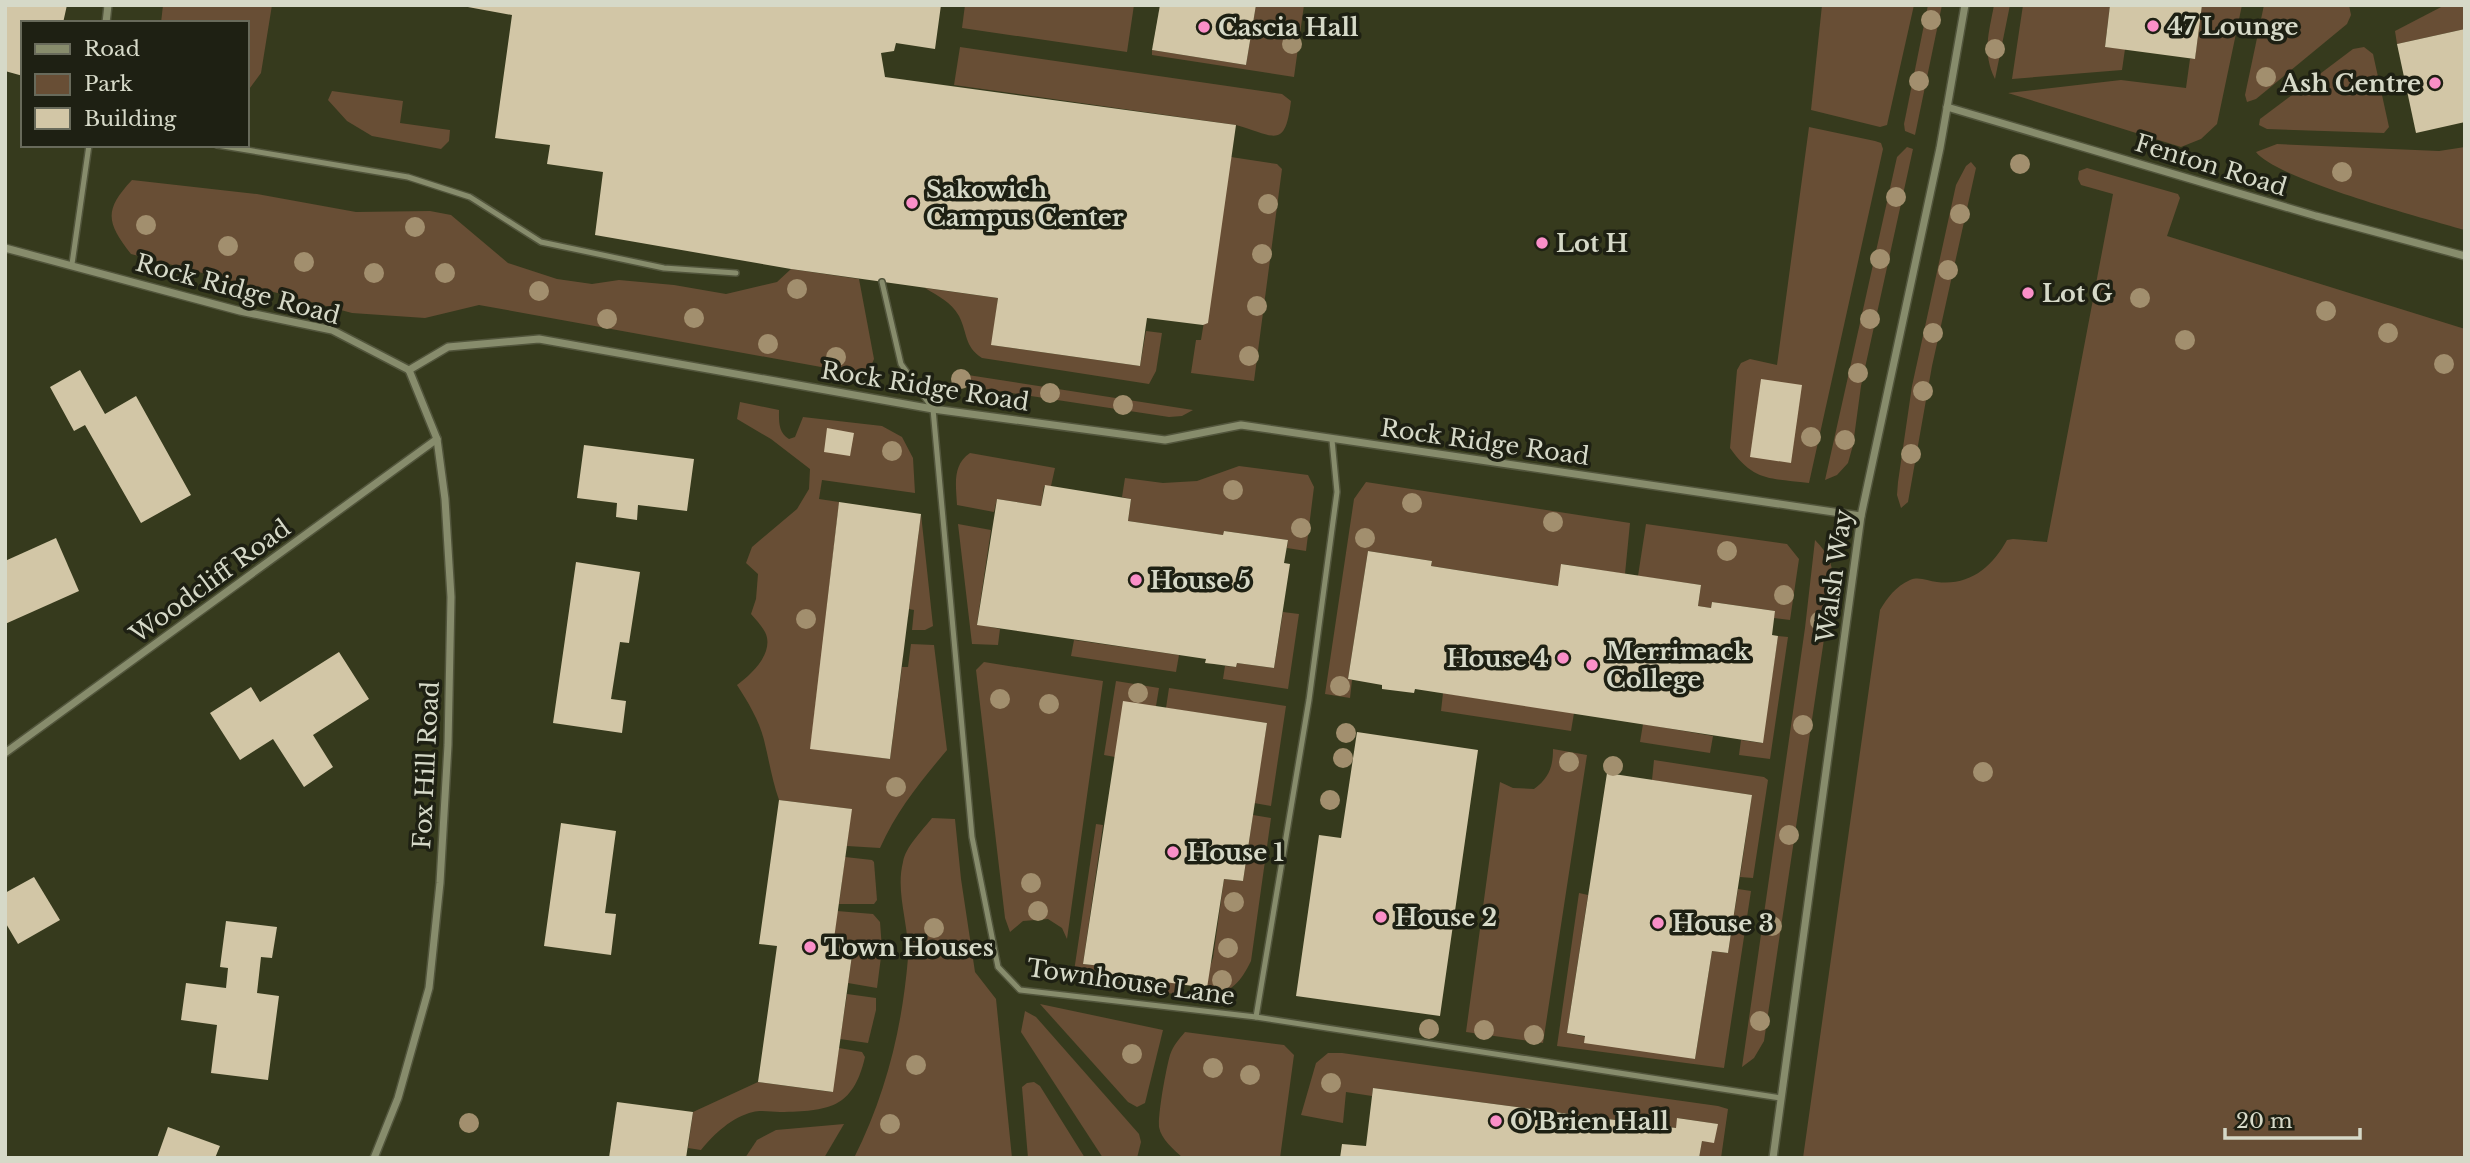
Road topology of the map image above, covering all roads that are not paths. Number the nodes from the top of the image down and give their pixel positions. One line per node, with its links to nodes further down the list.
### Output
1 (1965, 5): 2 (street, Walsh Way)
2 (1947, 107): 6 (street, Fenton Road); 14 (street, Walsh Way)
3 (89, 147): 7 (lane)
4 (229, 147): 8 (lane)
5 (5, 247): 7 (street, Rock Ridge Road)
6 (2465, 256)
7 (72, 264): 10 (street, Rock Ridge Road)
8 (736, 272)
9 (882, 282): 11 (lane)
10 (409, 370): 11 (street, Rock Ridge Road); 12 (street, Fox Hill Road)
11 (933, 409): 13 (street, Rock Ridge Road); 16 (lane, Townhouse Lane)
12 (437, 439): 15 (street, Woodcliff Road); 18 (street, Fox Hill Road)
13 (1332, 440): 14 (street, Rock Ridge Road); 16 (lane)
14 (1861, 516): 17 (street, Walsh Way)
15 (5, 753)
16 (1256, 1017): 17 (lane, Townhouse Lane)
17 (1781, 1098): 19 (street, Walsh Way)
18 (374, 1158)
19 (1773, 1158)

